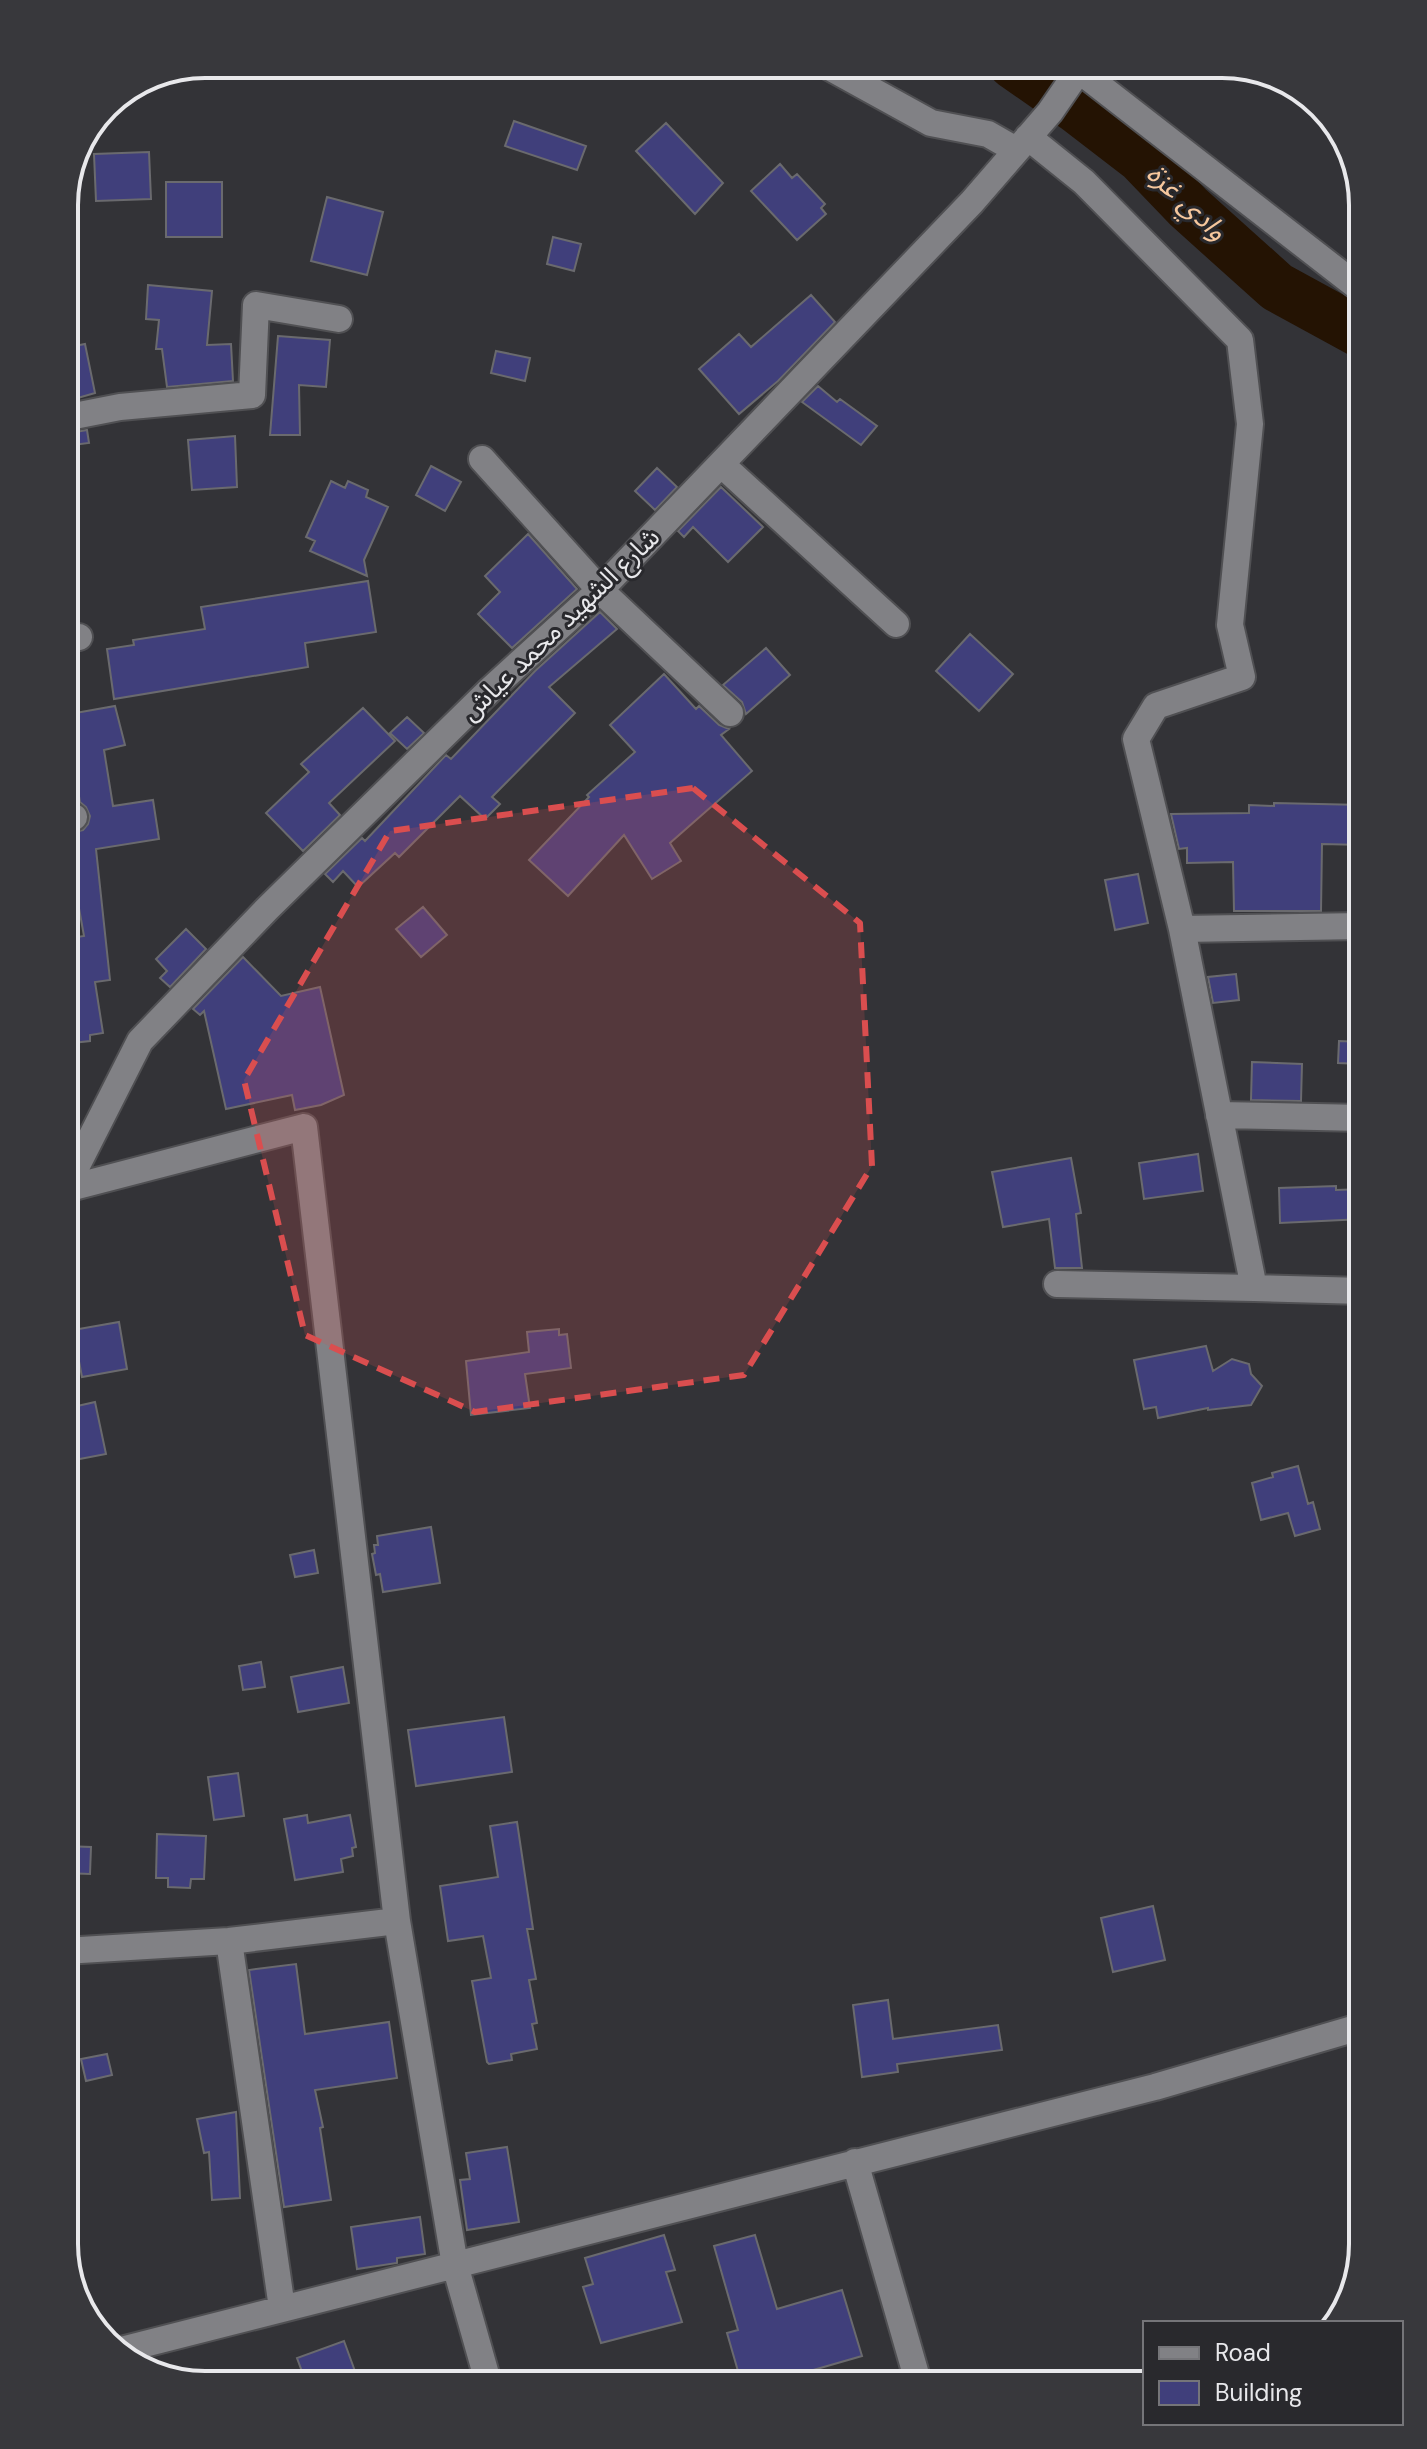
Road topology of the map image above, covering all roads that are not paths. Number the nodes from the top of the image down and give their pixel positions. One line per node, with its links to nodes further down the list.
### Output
1 (849, 78): 4 (street)
2 (1070, 78): 4 (street, شارع الشهيد محمد عياش)
3 (1080, 78): 5 (street)
4 (1022, 143): 9 (street, شارع الشهيد محمد عياش); 14 (street)
5 (1349, 280)
6 (339, 319): 7 (street)
7 (78, 415)
8 (482, 459): 10 (street)
9 (721, 464): 10 (street, شارع الشهيد محمد عياش); 11 (street)
10 (600, 590): 12 (street); 17 (street, شارع الشهيد محمد عياش)
11 (896, 624)
12 (730, 713)
13 (1349, 926): 14 (street)
14 (1182, 929): 15 (street)
15 (1219, 1115): 16 (street); 20 (street)
16 (1349, 1118)
17 (78, 1164)
18 (78, 1187): 22 (street)
19 (1057, 1284): 20 (street)
20 (1254, 1288): 21 (street)
21 (1349, 1291)
22 (397, 1921): 23 (street); 27 (street)
23 (229, 1941): 24 (street); 28 (street)
24 (78, 1950)
25 (1349, 2030): 26 (street)
26 (855, 2162): 27 (street); 31 (street)
27 (455, 2265): 28 (street); 30 (street)
28 (282, 2308): 29 (street)
29 (131, 2347)
30 (485, 2371)
31 (915, 2371)

